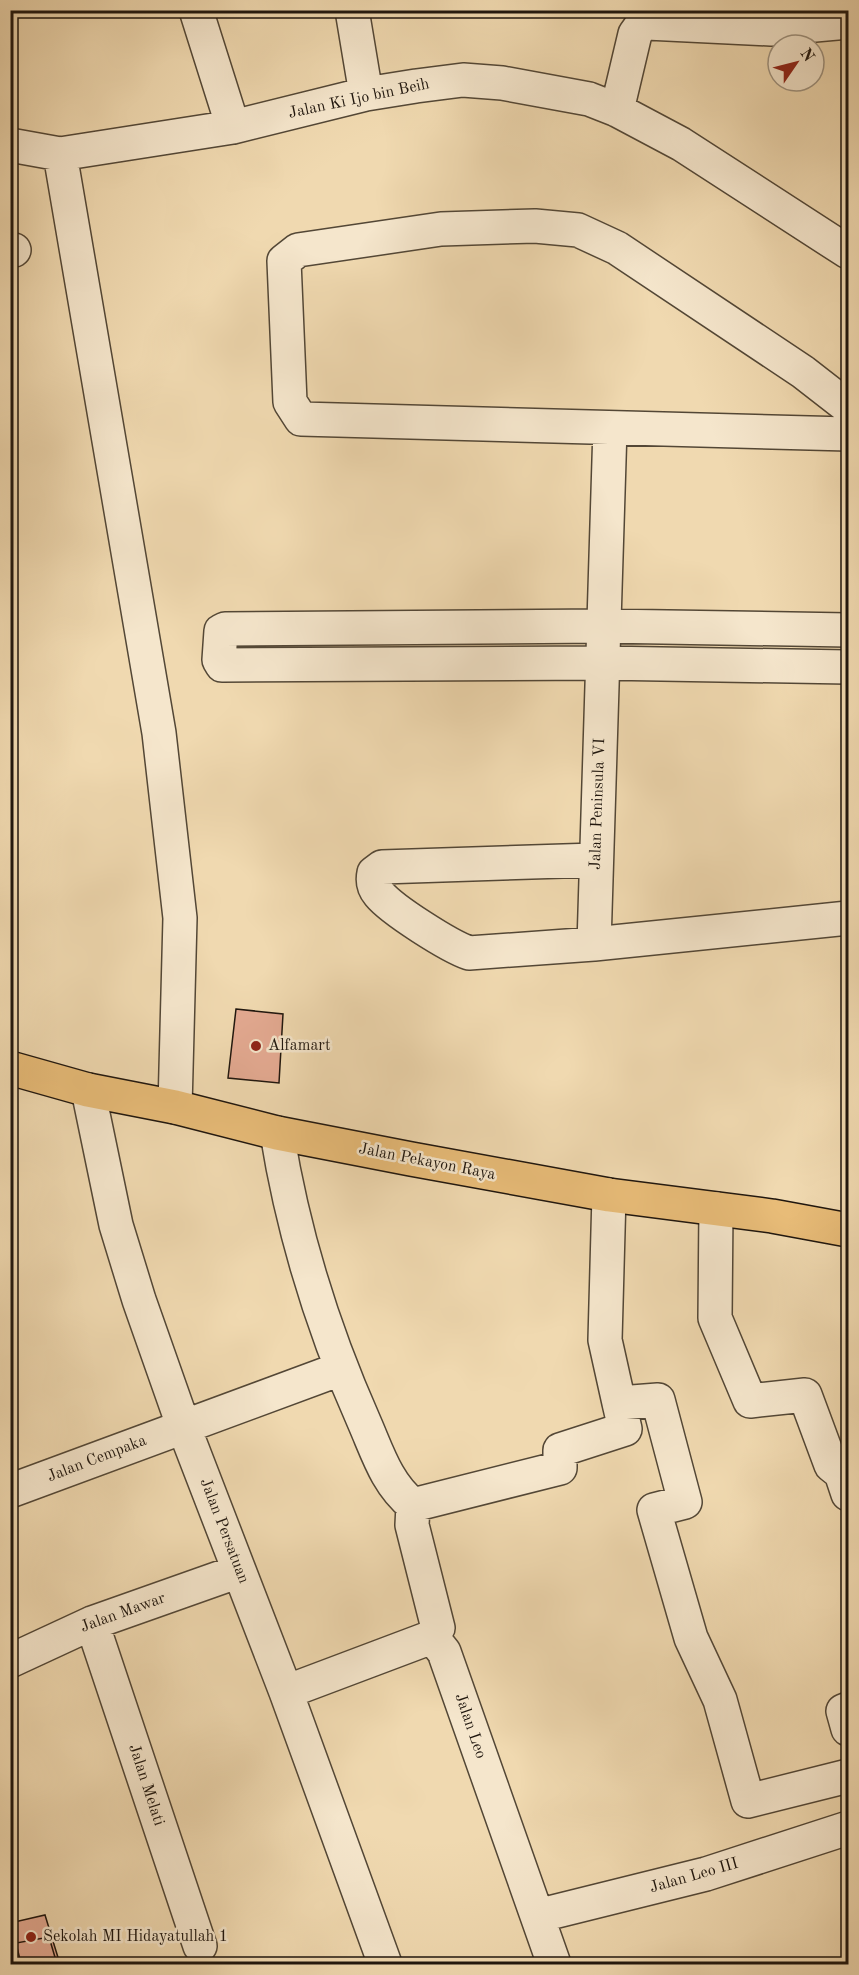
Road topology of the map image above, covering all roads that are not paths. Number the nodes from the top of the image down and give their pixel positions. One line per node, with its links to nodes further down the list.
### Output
1 (196, 10): 8 (street)
2 (352, 10): 6 (street)
3 (739, 10): 5 (street)
4 (849, 22): 5 (street)
5 (708, 27): 7 (street)
6 (366, 94): 7 (street, Jalan Ki Ijo bin Beih); 8 (street, Jalan Ki Ijo bin Beih)
7 (617, 110): 11 (street, Jalan Ki Ijo bin Beih)
8 (233, 127): 10 (street, Jalan Ki Ijo bin Beih)
9 (10, 145): 10 (street, Jalan Ki Ijo bin Beih)
10 (60, 154): 24 (street)
11 (849, 252)
12 (849, 407): 13 (street)
13 (610, 428): 14 (street); 15 (street, Jalan Peninsula VI)
14 (849, 434)
15 (604, 626): 16 (street); 17 (street, Jalan Peninsula VI); 17 (street)
16 (849, 630)
17 (602, 663): 18 (street); 19 (street, Jalan Peninsula VI)
18 (849, 667)
19 (596, 860): 21 (street, Jalan Peninsula VI); 21 (street)
20 (849, 918): 21 (street)
21 (594, 944)
22 (10, 1068): 23 (main road, Jalan Pekayon Raya)
23 (88, 1090): 24 (main road, Jalan Pekayon Raya); 31 (street, Jalan Persatuan)
24 (175, 1107): 25 (main road, Jalan Pekayon Raya)
25 (277, 1133): 26 (main road, Jalan Pekayon Raya); 29 (street)
26 (609, 1195): 27 (main road, Jalan Pekayon Raya); 30 (street)
27 (716, 1209): 28 (main road, Jalan Pekayon Raya); 33 (street)
28 (849, 1230)
29 (340, 1369): 31 (street, Jalan Cempaka); 34 (street)
30 (619, 1403): 34 (street); 42 (street)
31 (183, 1425): 32 (street, Jalan Cempaka); 35 (street, Jalan Persatuan)
32 (10, 1491)
33 (849, 1494)
34 (413, 1505): 37 (street)
35 (239, 1571): 36 (street, Jalan Mawar); 39 (street, Jalan Persatuan)
36 (92, 1623): 38 (street, Jalan Mawar); 45 (street, Jalan Melati)
37 (432, 1637): 39 (street); 44 (street, Jalan Leo)
38 (10, 1661)
39 (286, 1692): 46 (street, Jalan Persatuan)
40 (849, 1709): 41 (street)
41 (849, 1729)
42 (849, 1776)
43 (849, 1828): 44 (street, Jalan Leo III)
44 (537, 1916): 47 (street, Jalan Leo)
45 (200, 1946)
46 (386, 1965)
47 (554, 1965)

